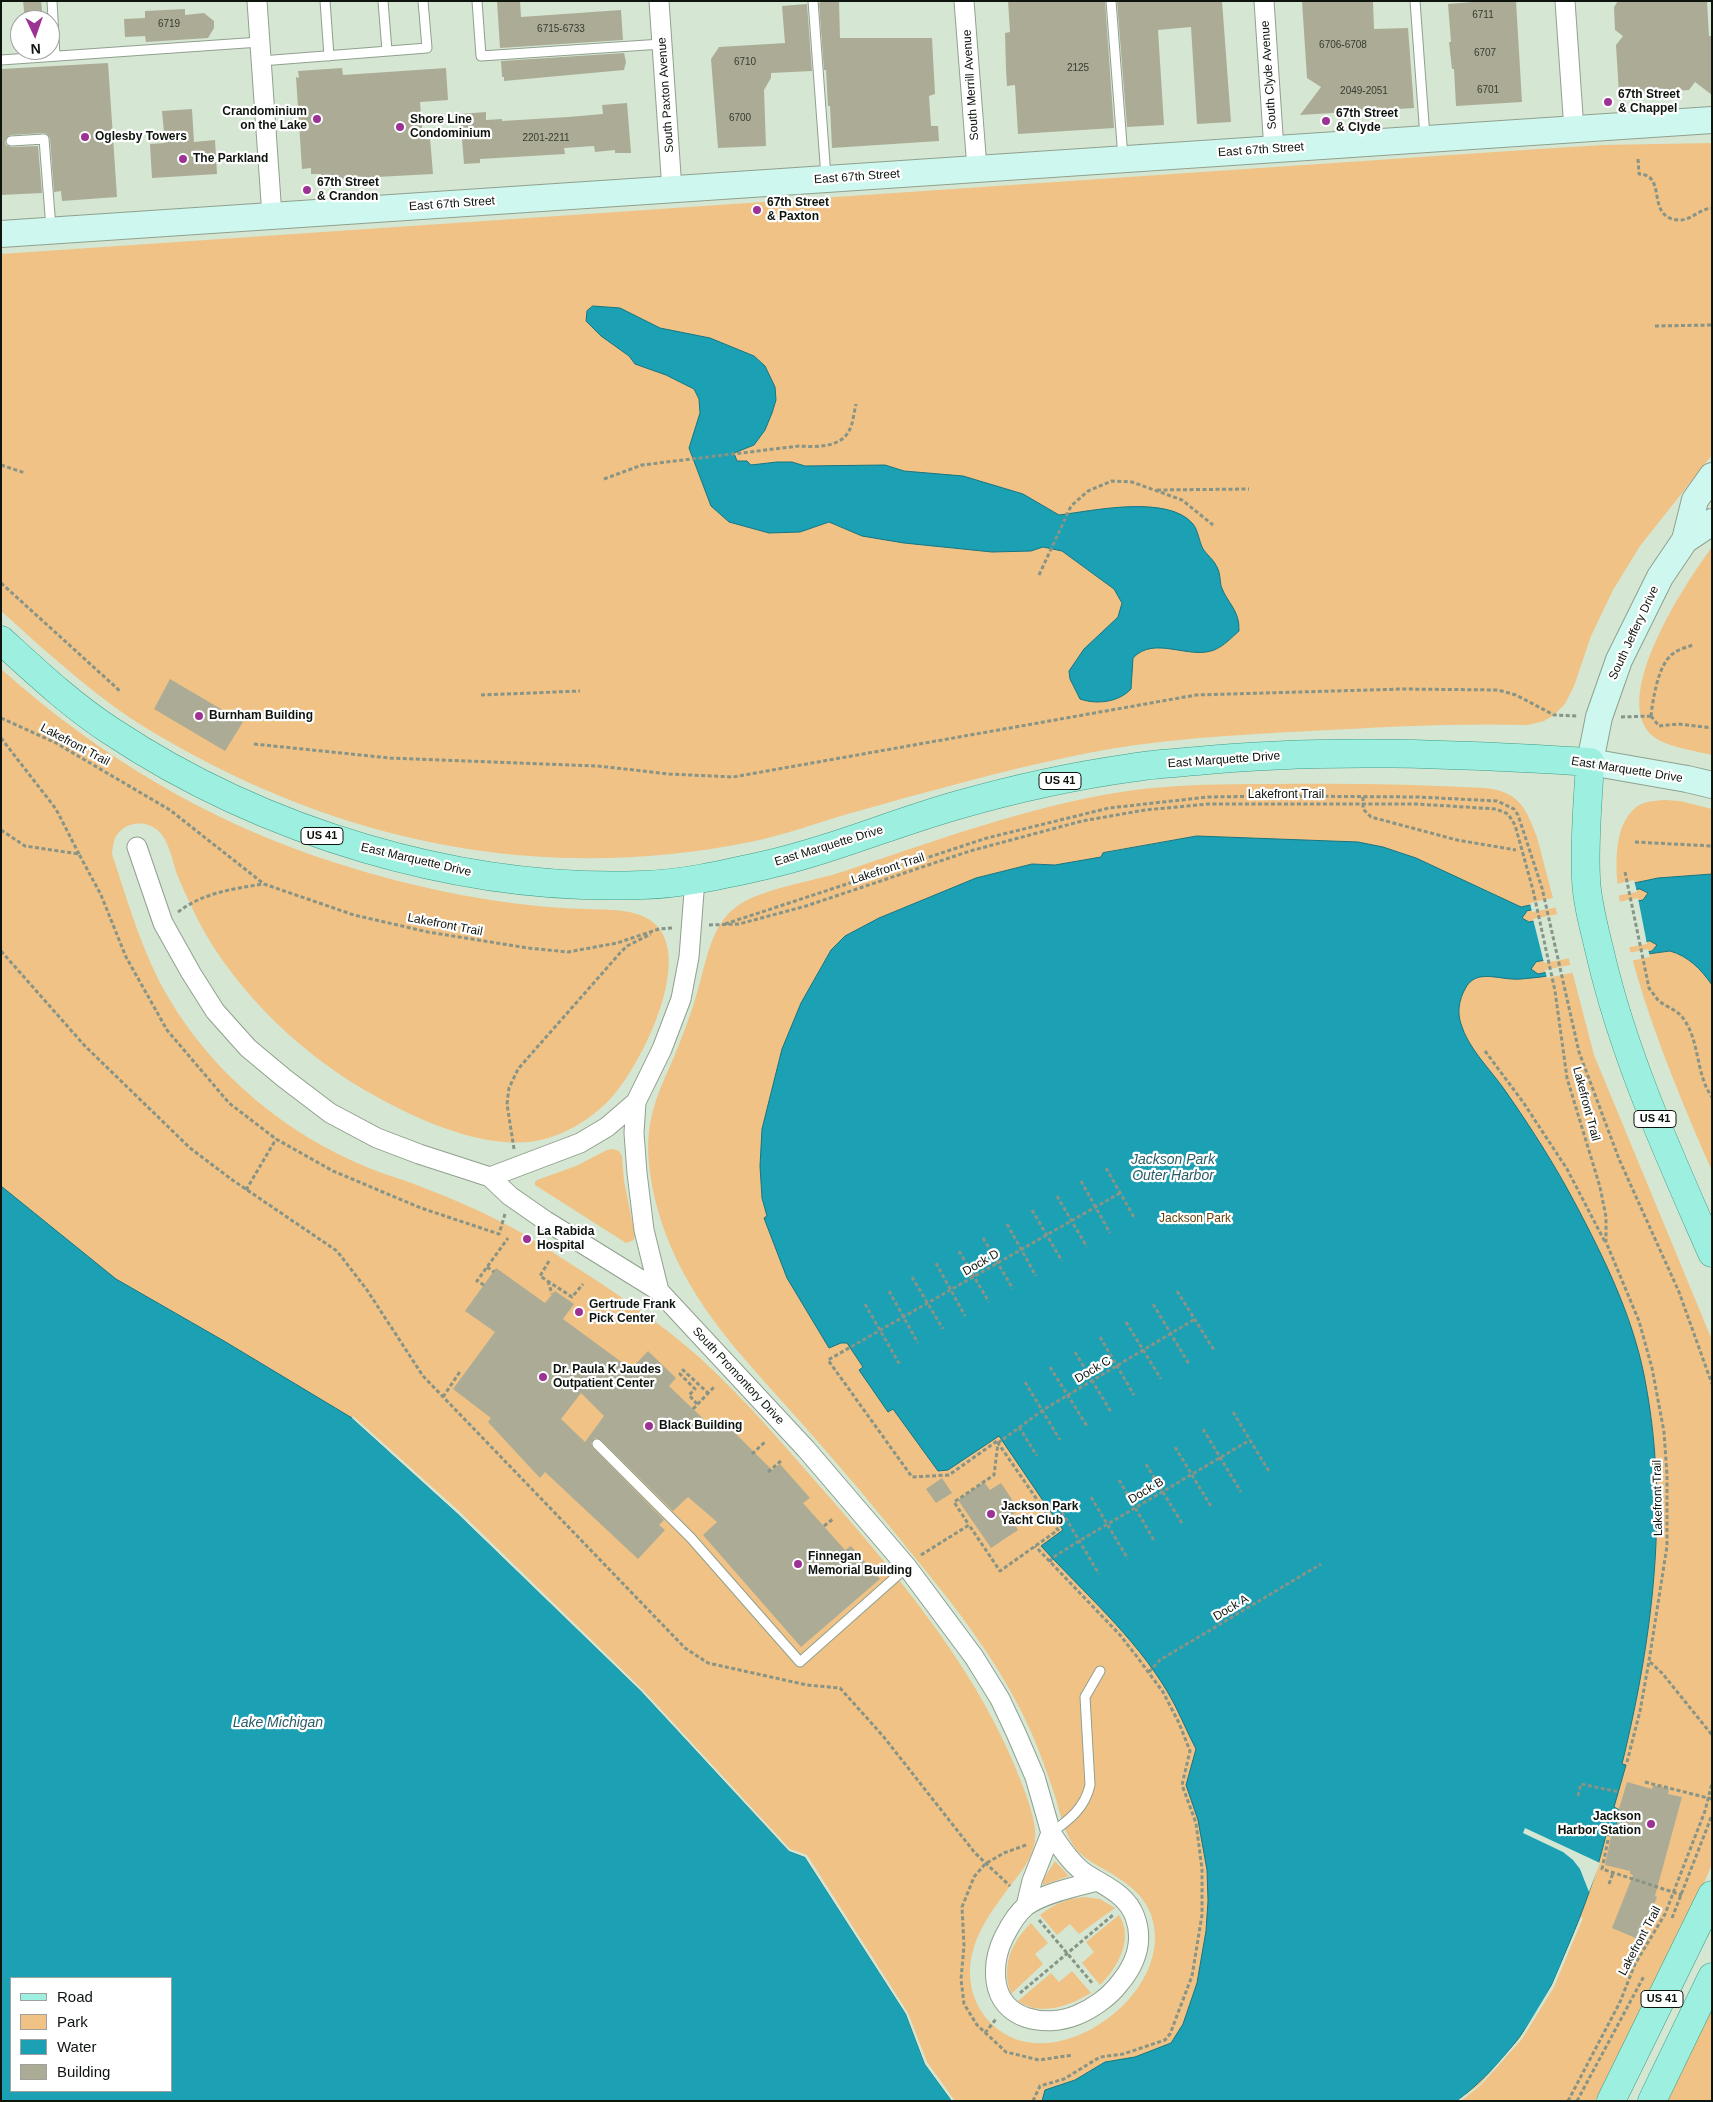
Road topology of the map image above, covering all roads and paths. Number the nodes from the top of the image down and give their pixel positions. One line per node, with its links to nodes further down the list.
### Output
1 (257, 1): 13 (street)
2 (325, 1): 17 (lane)
3 (383, 1): 15 (lane)
4 (423, 1): 15 (lane)
5 (477, 1): 14 (lane)
6 (659, 1): 14 (street, South Paxton Avenue)
7 (813, 1): 27 (lane)
8 (964, 1): 26 (street, South Merrill Avenue)
9 (1111, 1): 25 (lane)
10 (1264, 1): 23 (street, South Clyde Avenue)
11 (1415, 1): 21 (lane)
12 (1565, 1): 20 (street)
13 (260, 42): 16 (lane); 18 (street)
14 (662, 44): 28 (street, South Paxton Avenue)
15 (387, 51): 17 (lane)
16 (60, 56)
17 (329, 56): 18 (lane)
18 (261, 61): 30 (street)
19 (1712, 120): 20 (street, East 67th Street)
20 (1574, 130): 21 (street, East 67th Street)
21 (1426, 139): 23 (street, East 67th Street)
22 (11, 141): 31 (lane)
23 (1274, 150): 25 (street, East 67th Street)
24 (1638, 159): 29 (path)
25 (1123, 160): 26 (street, East 67th Street)
26 (977, 168): 27 (street, East 67th Street)
27 (826, 179): 28 (street, East 67th Street)
28 (672, 190): 30 (street, East 67th Street)
29 (1712, 208)
30 (272, 216): 31 (street, East 67th Street)
31 (52, 231): 32 (street, East 67th Street)
32 (1, 234)
33 (1712, 325): 34 (path)
34 (1655, 326)
35 (856, 404): 39 (path)
36 (1, 465): 37 (path)
37 (25, 473)
38 (1712, 476): 44 (street, South Jeffery Drive)
39 (604, 478)
40 (1248, 489): 41 (path)
41 (1155, 490): 43 (path); 45 (path)
42 (1712, 522): 44 (street, South Jeffery Drive)
43 (1213, 524)
44 (1685, 540): 59 (street, South Jeffery Drive)
45 (1040, 575)
46 (1, 583): 49 (path)
47 (1, 640): 69 (main road, East Marquette Drive / US 41)
48 (1693, 645): 53 (path)
49 (120, 691)
50 (580, 691): 51 (path)
51 (481, 695)
52 (1554, 715): 58 (path)
53 (1651, 716): 55 (path); 56 (path)
54 (1, 718): 70 (path, Lakefront Trail)
55 (1640, 718)
56 (1712, 728)
57 (1, 738): 67 (path)
58 (254, 744)
59 (1590, 762): 60 (street, East Marquette Drive); 69 (main road, East Marquette Drive / US 41); 99 (main road, US 41)
60 (1712, 785)
61 (1362, 797): 62 (path); 62 (path, Lakefront Trail); 142 (path, Lakefront Trail)
62 (1363, 804): 66 (path); 95 (path, Lakefront Trail)
63 (1635, 842): 64 (path)
64 (1712, 846)
65 (138, 847): 71 (street, South Promontory Drive)
66 (1516, 850)
67 (80, 854)
68 (1625, 872): 74 (path)
69 (695, 879): 75 (street)
70 (264, 884): 71 (path); 77 (path, Lakefront Trail)
71 (163, 922): 79 (street, South Promontory Drive)
72 (1, 951): 81 (path)
73 (1485, 1051): 95 (path)
74 (1712, 1097)
75 (636, 1102): 79 (street); 114 (street)
76 (276, 1139): 81 (path)
77 (514, 1143)
78 (1106, 1168): 82 (path)
79 (490, 1178): 114 (street, South Promontory Drive)
80 (1081, 1181): 84 (path)
81 (246, 1190): 147 (path)
82 (1120, 1193): 84 (path, Dock D); 86 (path)
83 (1058, 1196): 87 (path)
84 (1096, 1207): 87 (path, Dock D); 91 (path)
85 (1032, 1210): 92 (path)
86 (1135, 1219)
87 (1072, 1221): 92 (path, Dock D); 96 (path)
88 (503, 1223): 90 (path)
89 (1007, 1224): 97 (path)
90 (488, 1230)
91 (1110, 1233)
92 (1047, 1235): 97 (path, Dock D); 101 (path)
93 (508, 1238): 104 (path)
94 (983, 1238): 103 (path)
95 (1606, 1242): 190 (path, Lakefront Trail)
96 (1087, 1247)
97 (1021, 1250): 103 (path, Dock D); 107 (path)
98 (959, 1251): 106 (path)
99 (1712, 1253)
100 (549, 1261): 109 (path)
101 (1062, 1261)
102 (936, 1263): 113 (path)
103 (998, 1263): 106 (path, Dock D); 112 (path)
104 (487, 1267): 105 (path); 111 (path)
105 (494, 1272)
106 (974, 1276): 113 (path, Dock D); 118 (path)
107 (1036, 1276)
108 (912, 1278): 119 (path)
109 (548, 1281): 110 (path); 117 (path)
110 (583, 1284)
111 (484, 1285)
112 (1013, 1289)
113 (951, 1290): 119 (path, Dock D); 122 (path)
114 (659, 1291): 188 (street, South Promontory Drive)
115 (889, 1291): 123 (path)
116 (1177, 1291): 124 (path)
117 (552, 1294)
118 (989, 1302)
119 (927, 1303): 123 (path, Dock D); 126 (path)
120 (865, 1304): 127 (path)
121 (1153, 1304): 128 (path)
122 (965, 1316)
123 (903, 1317): 127 (path, Dock D); 130 (path)
124 (1195, 1319): 128 (path, Dock C); 132 (path)
125 (1126, 1322): 131 (path)
126 (943, 1329)
127 (880, 1330): 135 (path); 159 (path, Dock D)
128 (1170, 1334): 131 (path, Dock C); 134 (path)
129 (1100, 1337): 136 (path)
130 (918, 1343)
131 (1143, 1350): 136 (path, Dock C); 139 (path)
132 (1214, 1350)
133 (1074, 1352): 140 (path)
134 (1189, 1364)
135 (900, 1365)
136 (1116, 1366): 140 (path, Dock C); 146 (path)
137 (1050, 1367): 145 (path)
138 (461, 1370): 147 (path)
139 (1161, 1379)
140 (1092, 1381): 145 (path, Dock C); 151 (path)
141 (1025, 1382): 150 (path)
142 (1712, 1384)
143 (714, 1387): 144 (path)
144 (708, 1393): 148 (path); 148 (path)
145 (1068, 1395): 150 (path, Dock C); 153 (path)
146 (1134, 1395)
147 (443, 1398): 206 (path)
148 (697, 1404): 149 (path)
149 (693, 1409)
150 (1042, 1410): 154 (path, Dock C); 156 (path)
151 (1111, 1412)
152 (1233, 1412): 157 (path)
153 (1087, 1426)
154 (1019, 1427): 159 (path, Dock C); 163 (path)
155 (1203, 1429): 164 (path)
156 (1060, 1440)
157 (1250, 1440): 164 (path, Dock B); 168 (path)
158 (766, 1441): 162 (path)
159 (1000, 1441): 179 (path); 184 (path)
160 (596, 1444): 188 (lane)
161 (1175, 1447): 169 (path)
162 (752, 1454)
163 (1037, 1456)
164 (1220, 1457): 169 (path, Dock B); 172 (path)
165 (782, 1460): 167 (path)
166 (1146, 1464): 171 (path)
167 (768, 1472)
168 (1270, 1473)
169 (1191, 1474): 171 (path, Dock B); 175 (path)
170 (1119, 1480): 174 (path)
171 (1163, 1491): 174 (path, Dock B); 180 (path)
172 (1241, 1492)
173 (1091, 1497): 178 (path)
174 (1135, 1508): 178 (path, Dock B); 183 (path)
175 (1212, 1508)
176 (1062, 1512): 182 (path)
177 (834, 1519): 181 (path)
178 (1108, 1524): 182 (path, Dock B); 185 (path)
179 (969, 1525): 184 (path); 188 (path)
180 (1184, 1525)
181 (824, 1526)
182 (1079, 1541): 186 (path, Dock B); 189 (path)
183 (1155, 1542)
184 (1035, 1546): 186 (path)
185 (1128, 1559)
186 (1051, 1560): 192 (path)
187 (1321, 1564): 192 (path, Dock A)
188 (907, 1567): 201 (street, South Promontory Drive)
189 (1099, 1574)
190 (1649, 1661): 193 (path); 194 (path, Lakefront Trail)
191 (1100, 1671): 201 (lane)
192 (1150, 1671): 218 (path)
193 (1712, 1735)
194 (1627, 1762)
195 (1645, 1782): 199 (path)
196 (1712, 1783): 199 (path, Lakefront Trail)
197 (1619, 1792): 198 (path)
198 (1578, 1796)
199 (1710, 1798): 207 (path, Lakefront Trail)
200 (1712, 1815): 208 (path, Lakefront Trail)
201 (1051, 1833): 204 (street, South Promontory Drive); 210 (street, South Promontory Drive)
202 (1608, 1840): 203 (path)
203 (1613, 1873): 205 (path); 207 (path)
204 (1097, 1880): 210 (street, South Promontory Drive); 210 (street, South Promontory Drive)
205 (1609, 1884)
206 (1010, 1886)
207 (1674, 1892): 208 (path); 219 (path, Lakefront Trail)
208 (1682, 1895): 212 (path, Lakefront Trail)
209 (1712, 1895): 221 (main road, US 41)
210 (1031, 1912): 213 (path)
211 (1117, 1912): 213 (path)
212 (1668, 1927)
213 (1067, 1954): 216 (path); 217 (path)
214 (1647, 1970): 220 (path, Lakefront Trail)
215 (1712, 1977): 222 (main road, US 41)
216 (1096, 1988)
217 (1015, 1997)
218 (1033, 2101)
219 (1568, 2101)
220 (1577, 2101)
221 (1611, 2101)
222 (1652, 2101)

